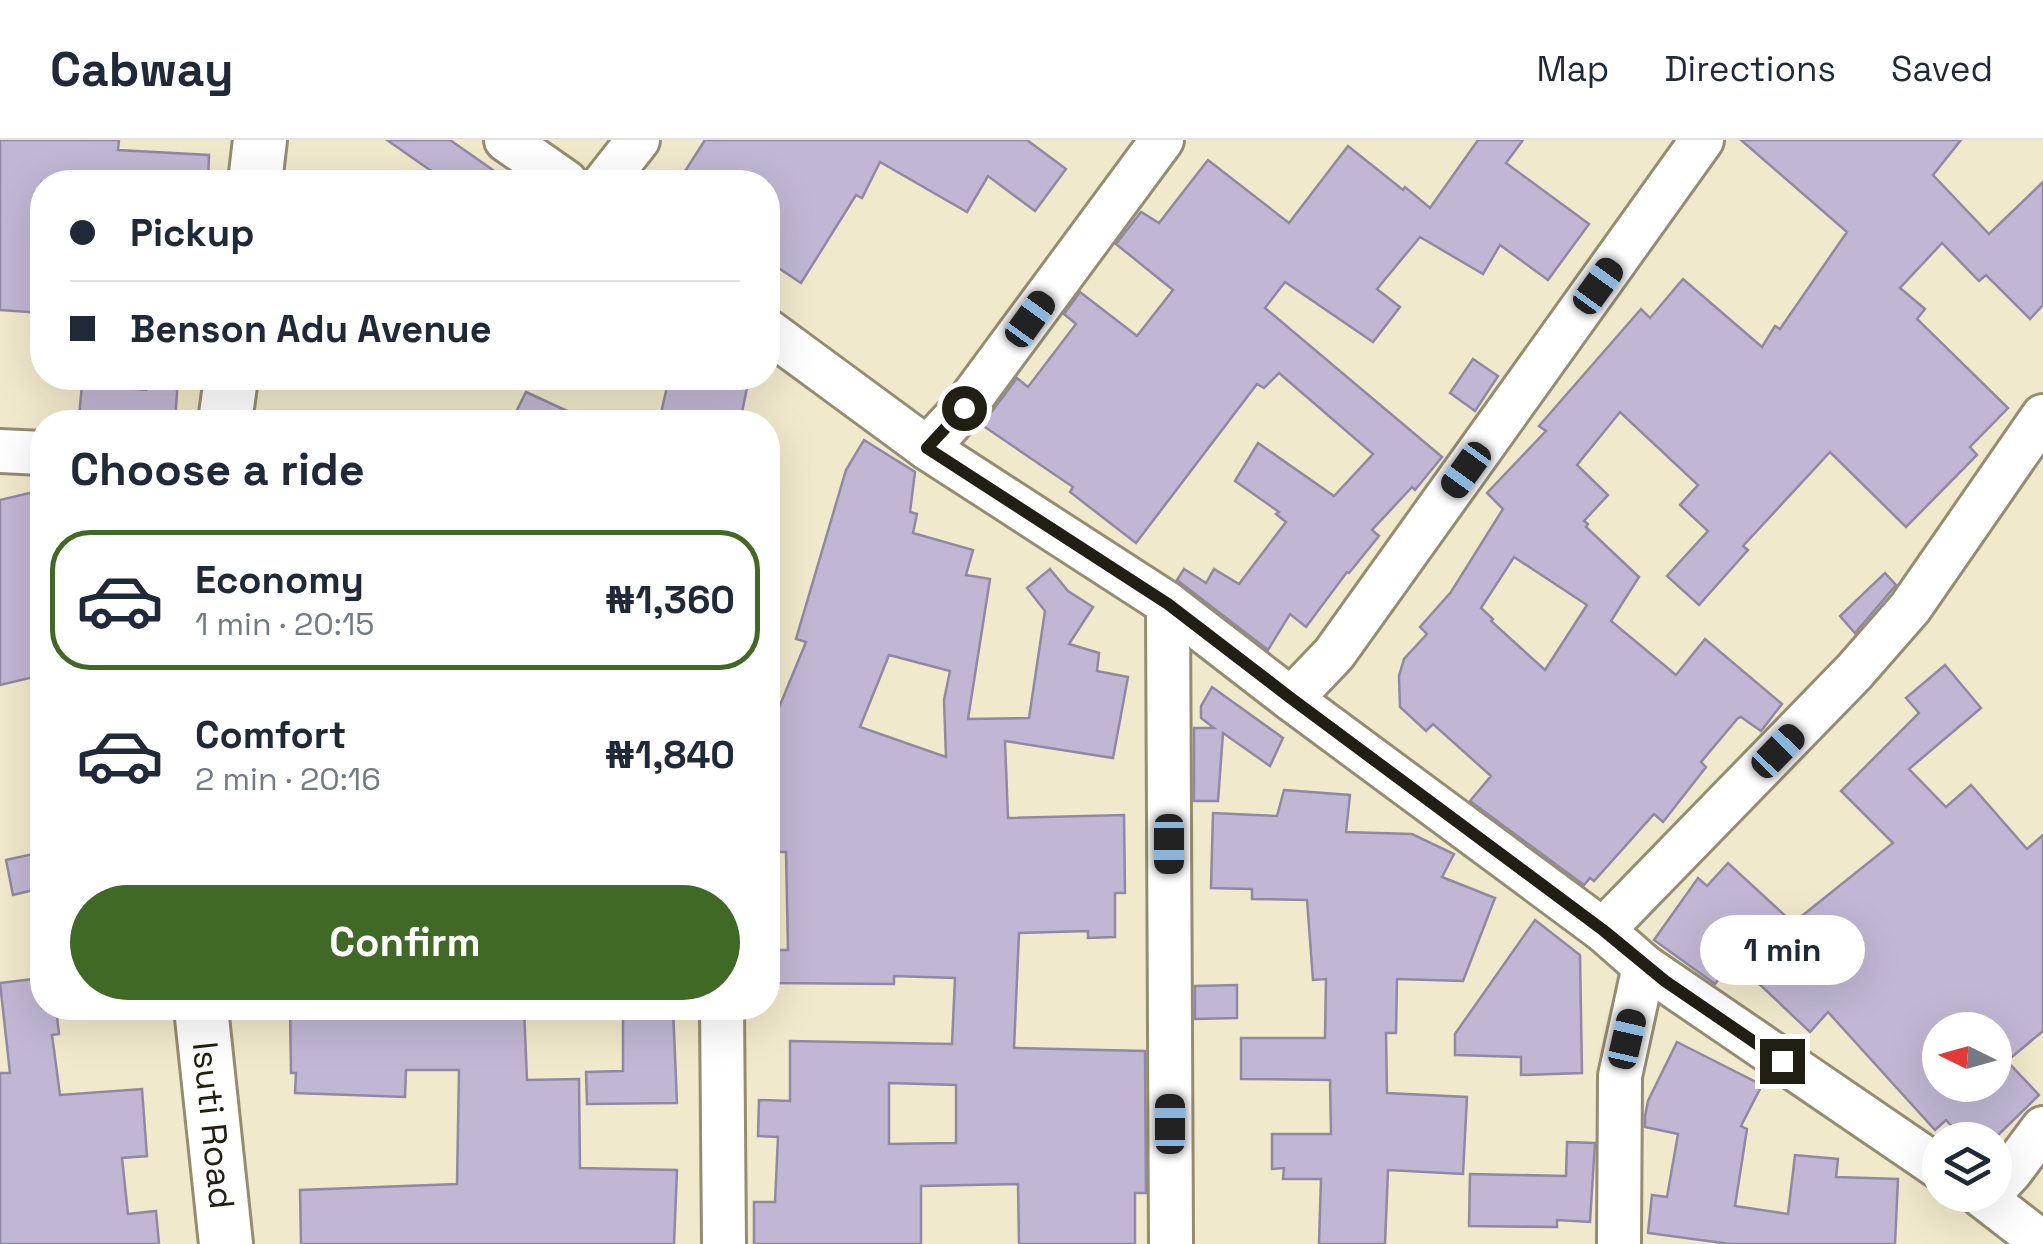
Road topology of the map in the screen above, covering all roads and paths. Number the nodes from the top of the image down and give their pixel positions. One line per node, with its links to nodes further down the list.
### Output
1 (260, 140): 6 (street)
2 (506, 140): 7 (street)
3 (638, 140): 8 (street)
4 (1162, 140): 11 (street)
5 (1702, 140): 15 (street)
6 (256, 170)
7 (549, 170)
8 (614, 170)
9 (780, 340): 11 (street)
10 (2043, 416): 16 (street)
11 (927, 448): 14 (street)
12 (0, 451): 13 (street)
13 (30, 452)
14 (1168, 604): 15 (street); 27 (street)
15 (1292, 699): 16 (street)
16 (1603, 930): 17 (street)
17 (1644, 966): 21 (street); 28 (street)
18 (202, 1020): 25 (street, Isuti Road)
19 (722, 1020): 26 (street)
20 (2043, 1128): 22 (street)
21 (1922, 1156)
22 (2012, 1169)
23 (2008, 1212): 24 (street)
24 (2043, 1242)
25 (226, 1244)
26 (724, 1244)
27 (1170, 1244)
28 (1619, 1244)

